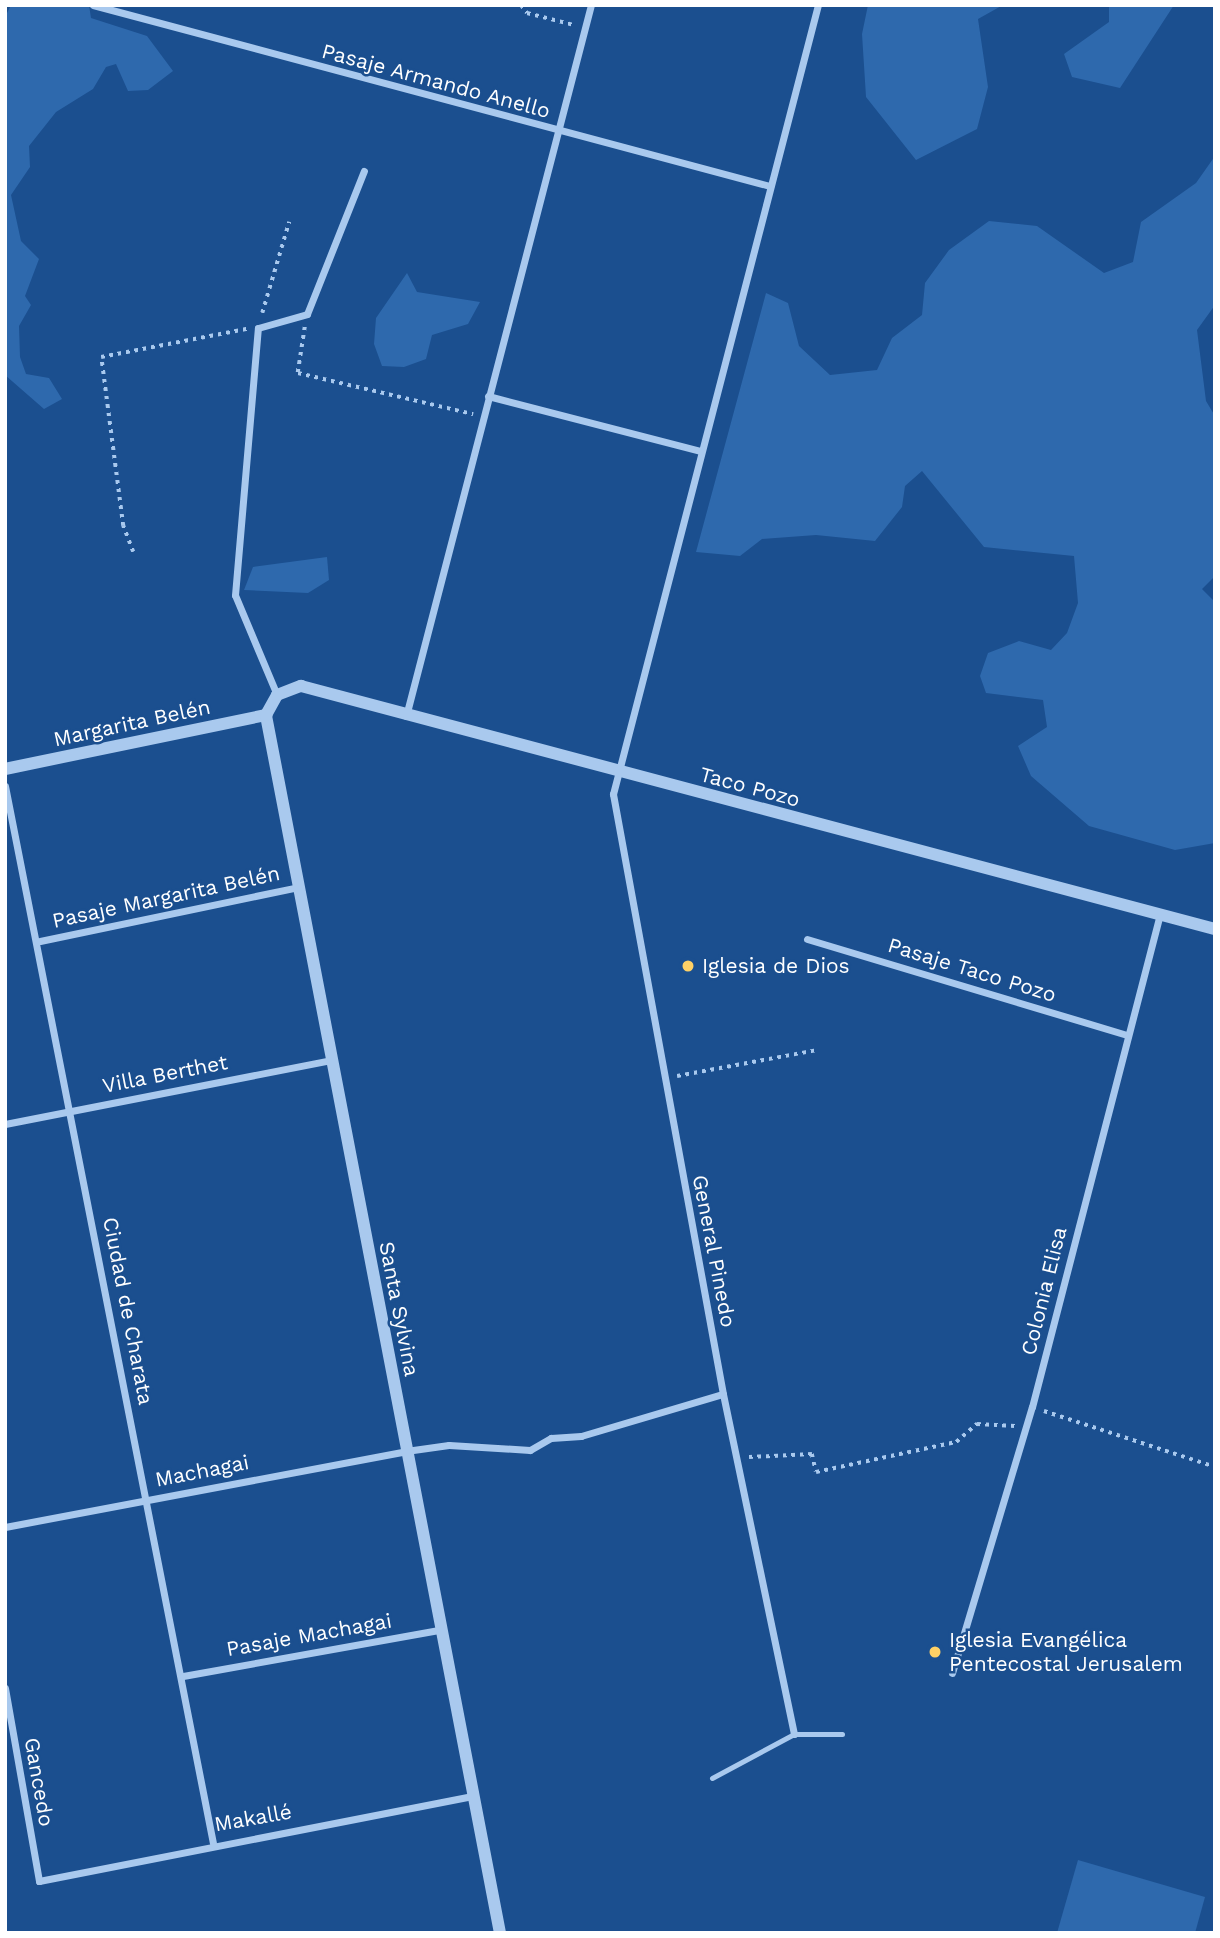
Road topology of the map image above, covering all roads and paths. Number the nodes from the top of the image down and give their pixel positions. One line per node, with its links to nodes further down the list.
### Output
1 (93, 5): 6 (street, Pasaje Armando Anello)
2 (131, 5): 6 (street)
3 (521, 5): 7 (path)
4 (591, 5): 7 (street)
5 (818, 5): 10 (street, General Pinedo)
6 (128, 15): 8 (street, Pasaje Armando Anello)
7 (584, 27): 8 (street)
8 (559, 133): 10 (street, Pasaje Armando Anello); 14 (street)
9 (364, 171): 12 (street)
10 (770, 186): 16 (street, General Pinedo)
11 (289, 222): 13 (path)
12 (307, 314): 13 (street); 15 (path)
13 (258, 328): 17 (path); 18 (street)
14 (488, 397): 15 (street); 16 (street)
15 (484, 416): 20 (street)
16 (701, 451): 22 (street, General Pinedo)
17 (133, 552)
18 (277, 695): 19 (street); 20 (street, Taco Pozo)
19 (266, 715): 21 (street, Margarita Belén); 24 (street, Santa Sylvina)
20 (406, 717): 22 (street, Taco Pozo)
21 (5, 769)
22 (619, 772): 25 (street, Taco Pozo); 32 (street, General Pinedo)
23 (5, 786): 28 (street, Ciudad de Charata)
24 (299, 887): 28 (street, Pasaje Margarita Belén); 31 (street, Santa Sylvina)
25 (1160, 914): 26 (street, Taco Pozo); 29 (street, Colonia Elisa)
26 (1215, 929)
27 (807, 939): 29 (street, Pasaje Taco Pozo)
28 (40, 941): 33 (street, Ciudad de Charata)
29 (1127, 1035): 36 (street, Colonia Elisa)
30 (817, 1050): 32 (path)
31 (331, 1060): 33 (street, Villa Berthet); 38 (street, Santa Sylvina)
32 (665, 1079): 35 (street, General Pinedo)
33 (73, 1110): 34 (street, Villa Berthet); 41 (street, Ciudad de Charata)
34 (5, 1124)
35 (723, 1394): 38 (street, Machagai); 39 (street, General Pinedo)
36 (1032, 1407): 37 (street, Colonia Elisa); 40 (path)
37 (1024, 1427): 39 (path); 44 (street, Colonia Elisa)
38 (406, 1451): 41 (street, Machagai); 43 (street, Santa Sylvina)
39 (737, 1458): 47 (street, General Pinedo)
40 (1215, 1467)
41 (146, 1499): 42 (street, Machagai); 45 (street, Ciudad de Charata)
42 (5, 1527)
43 (443, 1629): 45 (street, Pasaje Machagai); 50 (street, Santa Sylvina)
44 (952, 1673)
45 (183, 1676): 51 (street, Ciudad de Charata)
46 (5, 1688): 52 (street, Gancedo)
47 (794, 1734): 48 (lane); 49 (lane)
48 (842, 1734)
49 (712, 1778)
50 (475, 1796): 51 (street, Makallé); 53 (street, Santa Sylvina)
51 (212, 1843): 52 (street, Makallé)
52 (39, 1881)
53 (500, 1933)

